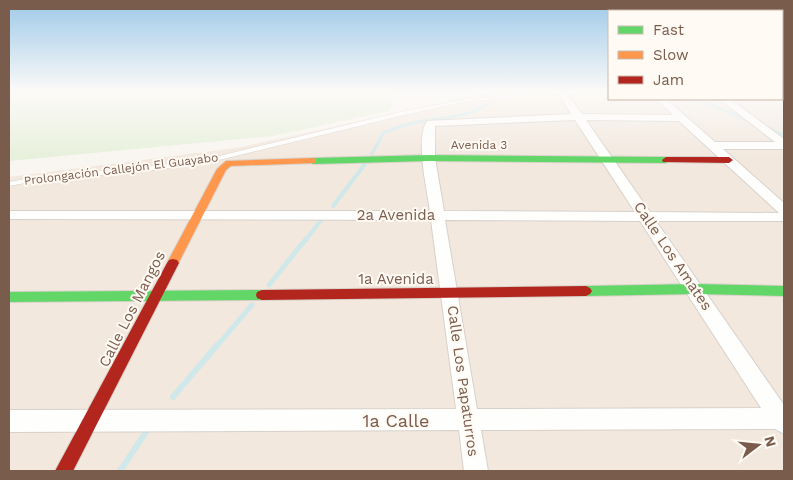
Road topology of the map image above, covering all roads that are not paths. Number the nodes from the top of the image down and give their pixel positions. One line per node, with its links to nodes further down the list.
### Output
1 (403, 113): 13 (lane, Prolongación Callejón El Guayabo)
2 (578, 113): 5 (street, Calle Los Amates)
3 (675, 113): 6 (street)
4 (744, 113): 8 (street)
5 (580, 117): 6 (street); 9 (street, Calle Los Papaturros); 10 (street, Calle Los Amates)
6 (680, 118): 7 (street)
7 (711, 145): 8 (street); 11 (street)
8 (784, 145)
9 (429, 158): 10 (street, Avenida 3); 12 (street, Avenida 3); 17 (street, Calle Los Papaturros)
10 (607, 159): 11 (street, Avenida 3); 18 (street, Calle Los Amates)
11 (729, 160): 14 (street)
12 (230, 163): 15 (street, Calle Los Mangos)
13 (9, 184)
14 (784, 210)
15 (198, 214): 16 (street, 2a Avenida); 17 (street, 2a Avenida); 23 (street, Calle Los Mangos)
16 (9, 215)
17 (438, 216): 18 (street, 2a Avenida); 22 (street, Calle Los Papaturros)
18 (646, 216): 19 (street, 2a Avenida); 20 (street, Calle Los Amates)
19 (784, 217)
20 (696, 289): 21 (street, 1a Avenida); 22 (street, 1a Avenida); 27 (street, Calle Los Amates)
21 (784, 291)
22 (450, 294): 23 (street, 1a Avenida); 25 (street, Calle Los Papaturros)
23 (155, 296): 24 (street, 1a Avenida); 26 (street, Calle Los Mangos)
24 (9, 297)
25 (469, 419): 26 (street, 1a Calle); 27 (street, 1a Calle); 30 (street, Calle Los Papaturros)
26 (91, 420): 28 (street, 1a Calle); 29 (street, Calle Los Mangos)
27 (783, 420)
28 (9, 421)
29 (64, 471)
30 (476, 471)

